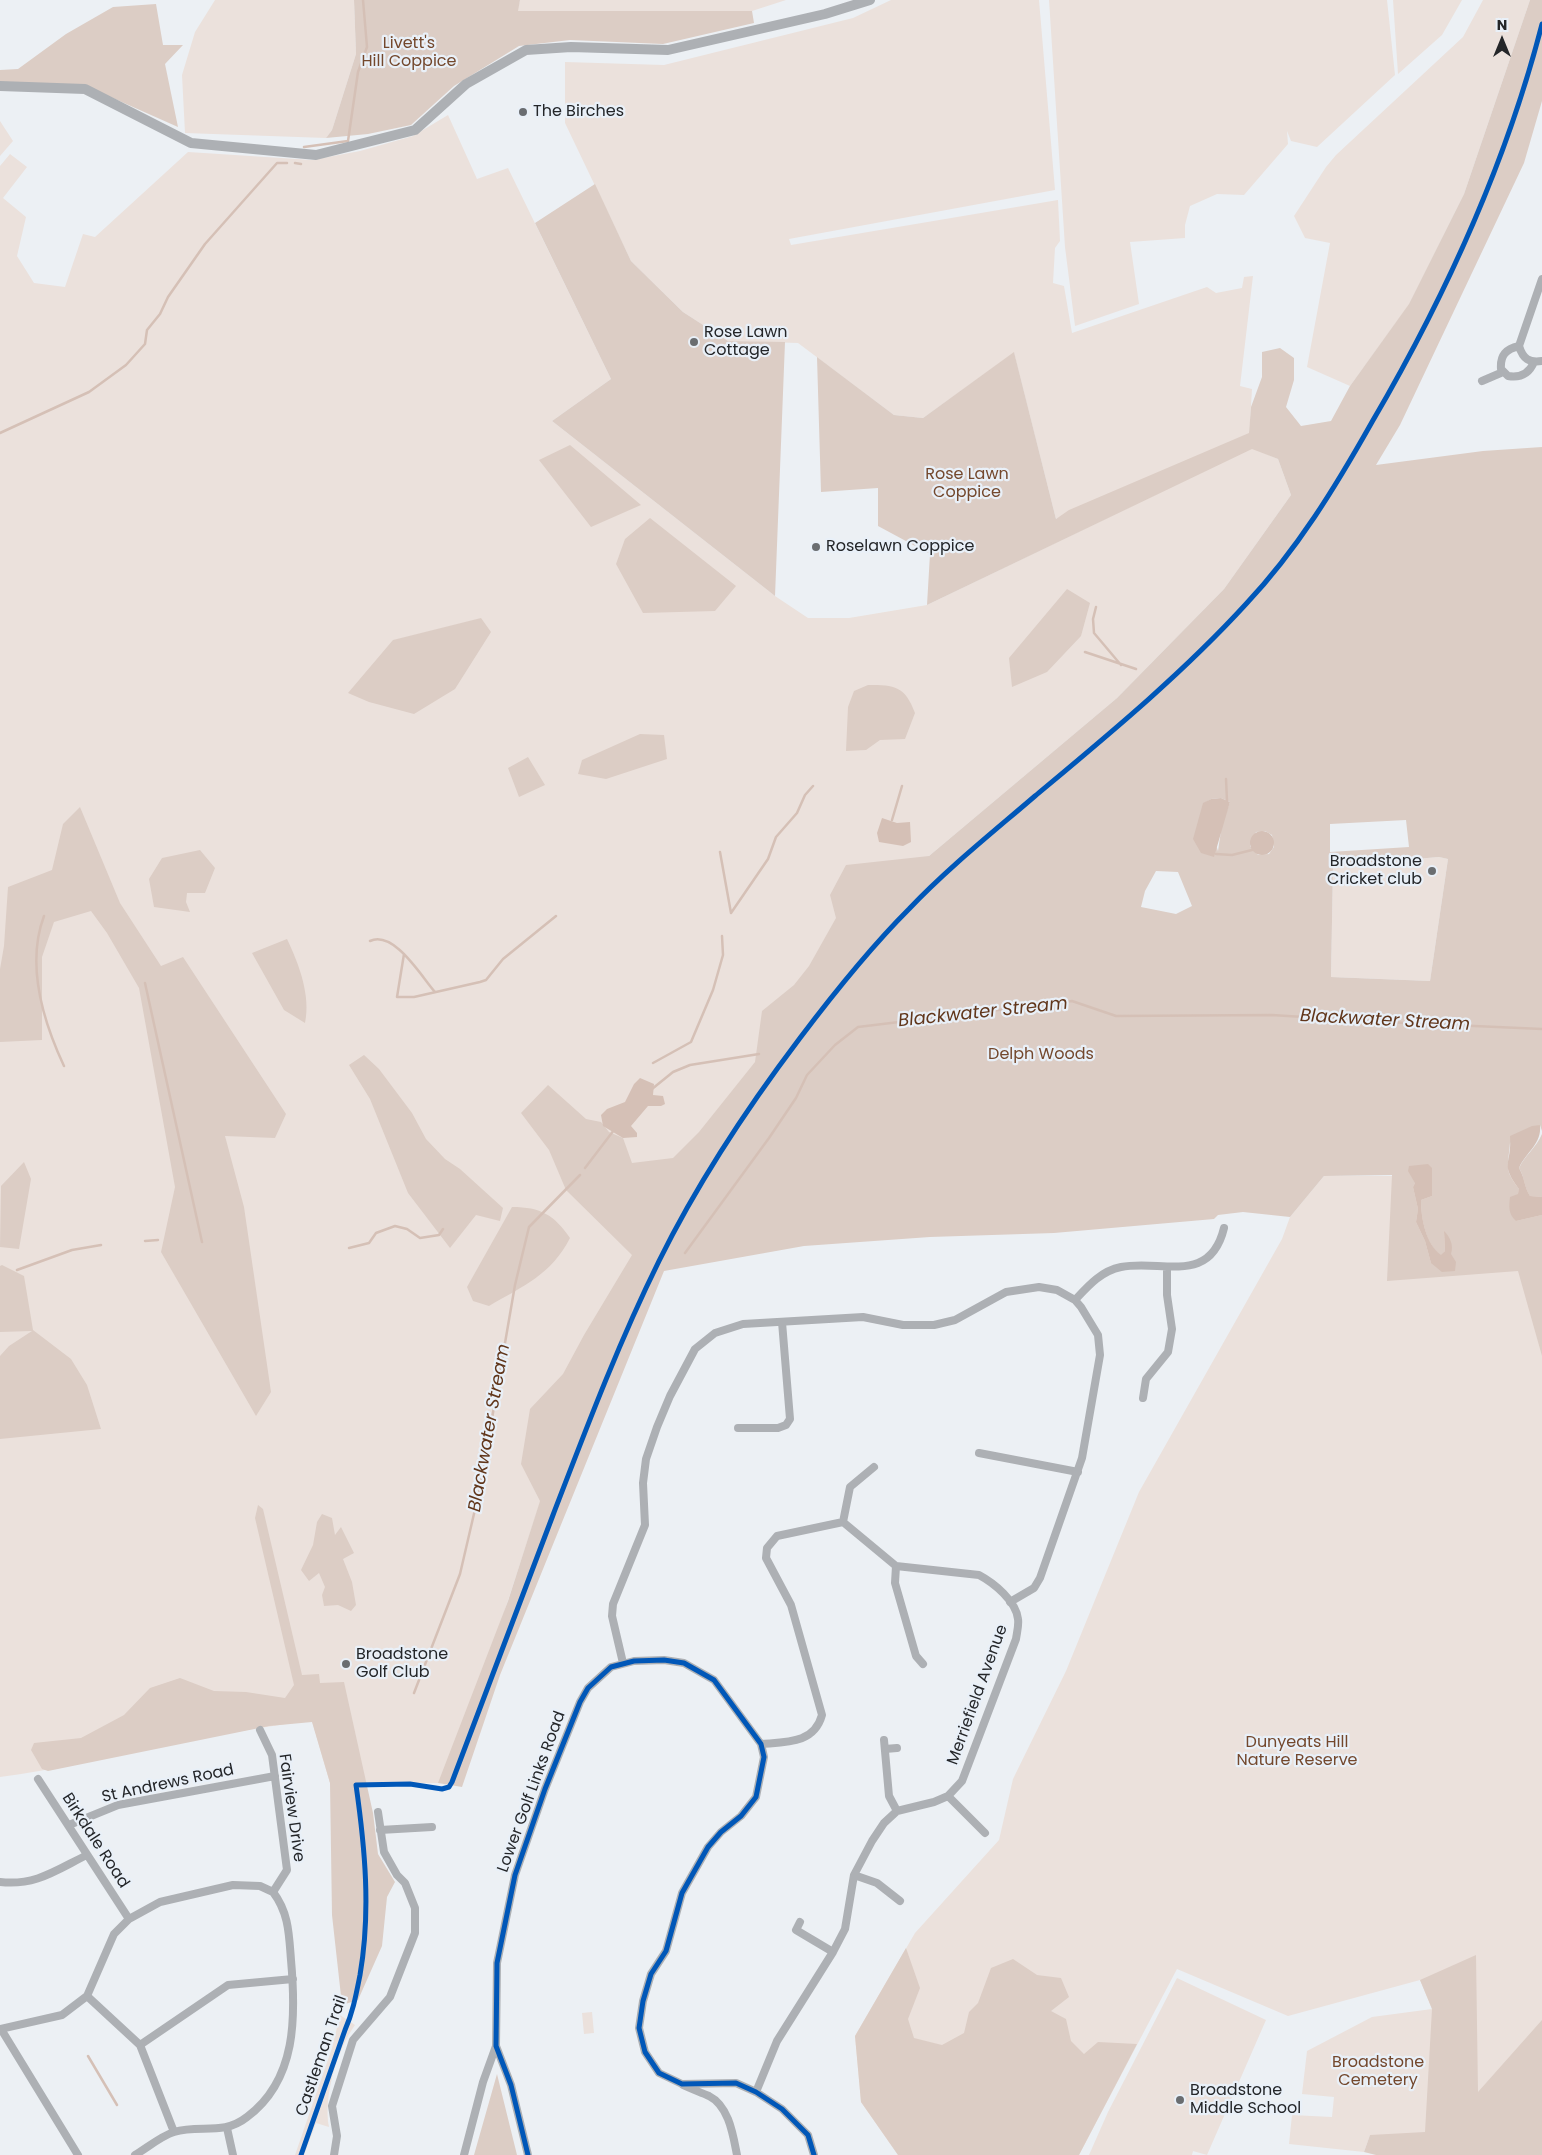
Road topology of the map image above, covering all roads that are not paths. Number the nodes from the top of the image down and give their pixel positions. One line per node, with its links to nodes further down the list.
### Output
1 (870, 0): 2 (street)
2 (0, 86)
3 (1542, 279): 4 (street)
4 (1519, 346): 5 (street); 6 (street)
5 (1538, 362): 6 (street)
6 (1503, 372): 7 (street)
7 (1482, 381)
8 (1224, 1228): 9 (street)
9 (1167, 1268): 10 (street); 12 (street)
10 (1075, 1300): 11 (street); 16 (street)
11 (782, 1322): 13 (street); 20 (street)
12 (1143, 1398)
13 (738, 1428)
14 (978, 1452): 16 (street)
15 (874, 1467): 17 (street)
16 (1078, 1472): 19 (street)
17 (842, 1522): 18 (street); 24 (street)
18 (896, 1566): 19 (street); 21 (street)
19 (1010, 1602): 29 (street, Merriefield Avenue)
20 (623, 1663): 24 (street); 48 (street, Lower Golf Links Road)
21 (923, 1664)
22 (260, 1730): 27 (street, Fairview Drive)
23 (884, 1740): 26 (street)
24 (760, 1744): 49 (street)
25 (897, 1748): 26 (street)
26 (885, 1749): 30 (street)
27 (275, 1776): 32 (street, St Andrews Road); 39 (street, Fairview Drive)
28 (38, 1779): 32 (street, Birkdale Road)
29 (948, 1796): 30 (street); 35 (street)
30 (896, 1811): 37 (street)
31 (378, 1812): 34 (street)
32 (69, 1825): 36 (street, Birkdale Road)
33 (432, 1827): 34 (street)
34 (380, 1830): 56 (street)
35 (985, 1834)
36 (87, 1855): 38 (street); 41 (street, Birkdale Road)
37 (854, 1875): 40 (street); 43 (street)
38 (0, 1882)
39 (273, 1892): 41 (street); 44 (street)
40 (900, 1901)
41 (129, 1919): 45 (street)
42 (800, 1922): 43 (street)
43 (833, 1952): 50 (street)
44 (293, 1979): 47 (street); 51 (street)
45 (87, 1996): 46 (street); 47 (street)
46 (0, 2029): 53 (street)
47 (140, 2045): 52 (street)
48 (496, 2046): 57 (street); 58 (street, Lower Golf Links Road)
49 (682, 2084): 50 (street); 59 (street)
50 (756, 2092): 60 (street)
51 (227, 2128): 52 (street); 55 (street)
52 (174, 2132): 54 (street)
53 (78, 2155)
54 (135, 2155)
55 (233, 2155)
56 (334, 2155)
57 (464, 2155)
58 (528, 2155)
59 (737, 2155)
60 (814, 2155)

